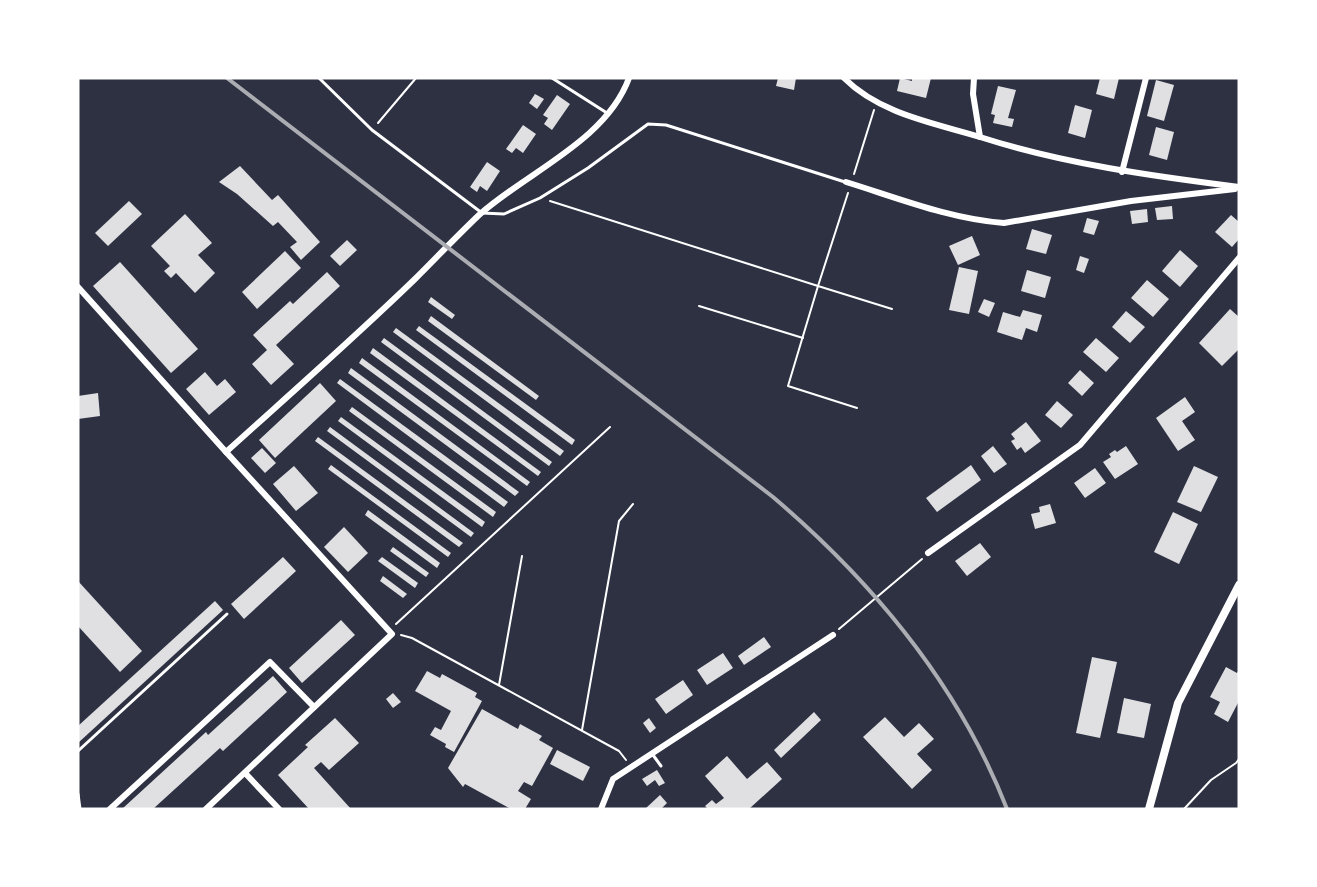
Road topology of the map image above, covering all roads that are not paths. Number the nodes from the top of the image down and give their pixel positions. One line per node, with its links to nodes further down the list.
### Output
1 (319, 78): 12 (lane)
2 (552, 78): 7 (lane)
3 (629, 78): 7 (street)
4 (844, 78): 8 (street)
5 (974, 78): 8 (street)
6 (1146, 78): 9 (street)
7 (608, 114): 12 (street)
8 (980, 137): 9 (street)
9 (1122, 171): 11 (street)
10 (846, 182): 11 (street); 12 (lane)
11 (1239, 188)
12 (482, 213): 15 (street)
13 (1239, 258): 16 (street)
14 (78, 286): 15 (street)
15 (226, 453): 20 (street)
16 (928, 553)
17 (1239, 585): 31 (street)
18 (227, 614): 21 (lane)
19 (833, 635): 22 (street)
20 (314, 707): 24 (street); 27 (street)
21 (78, 751)
22 (652, 754): 23 (lane); 30 (street)
23 (661, 766)
24 (245, 773): 28 (street); 29 (street)
25 (78, 794): 26 (lane)
26 (80, 809)
27 (110, 809)
28 (206, 809)
29 (279, 809)
30 (601, 809)
31 (1149, 809)

